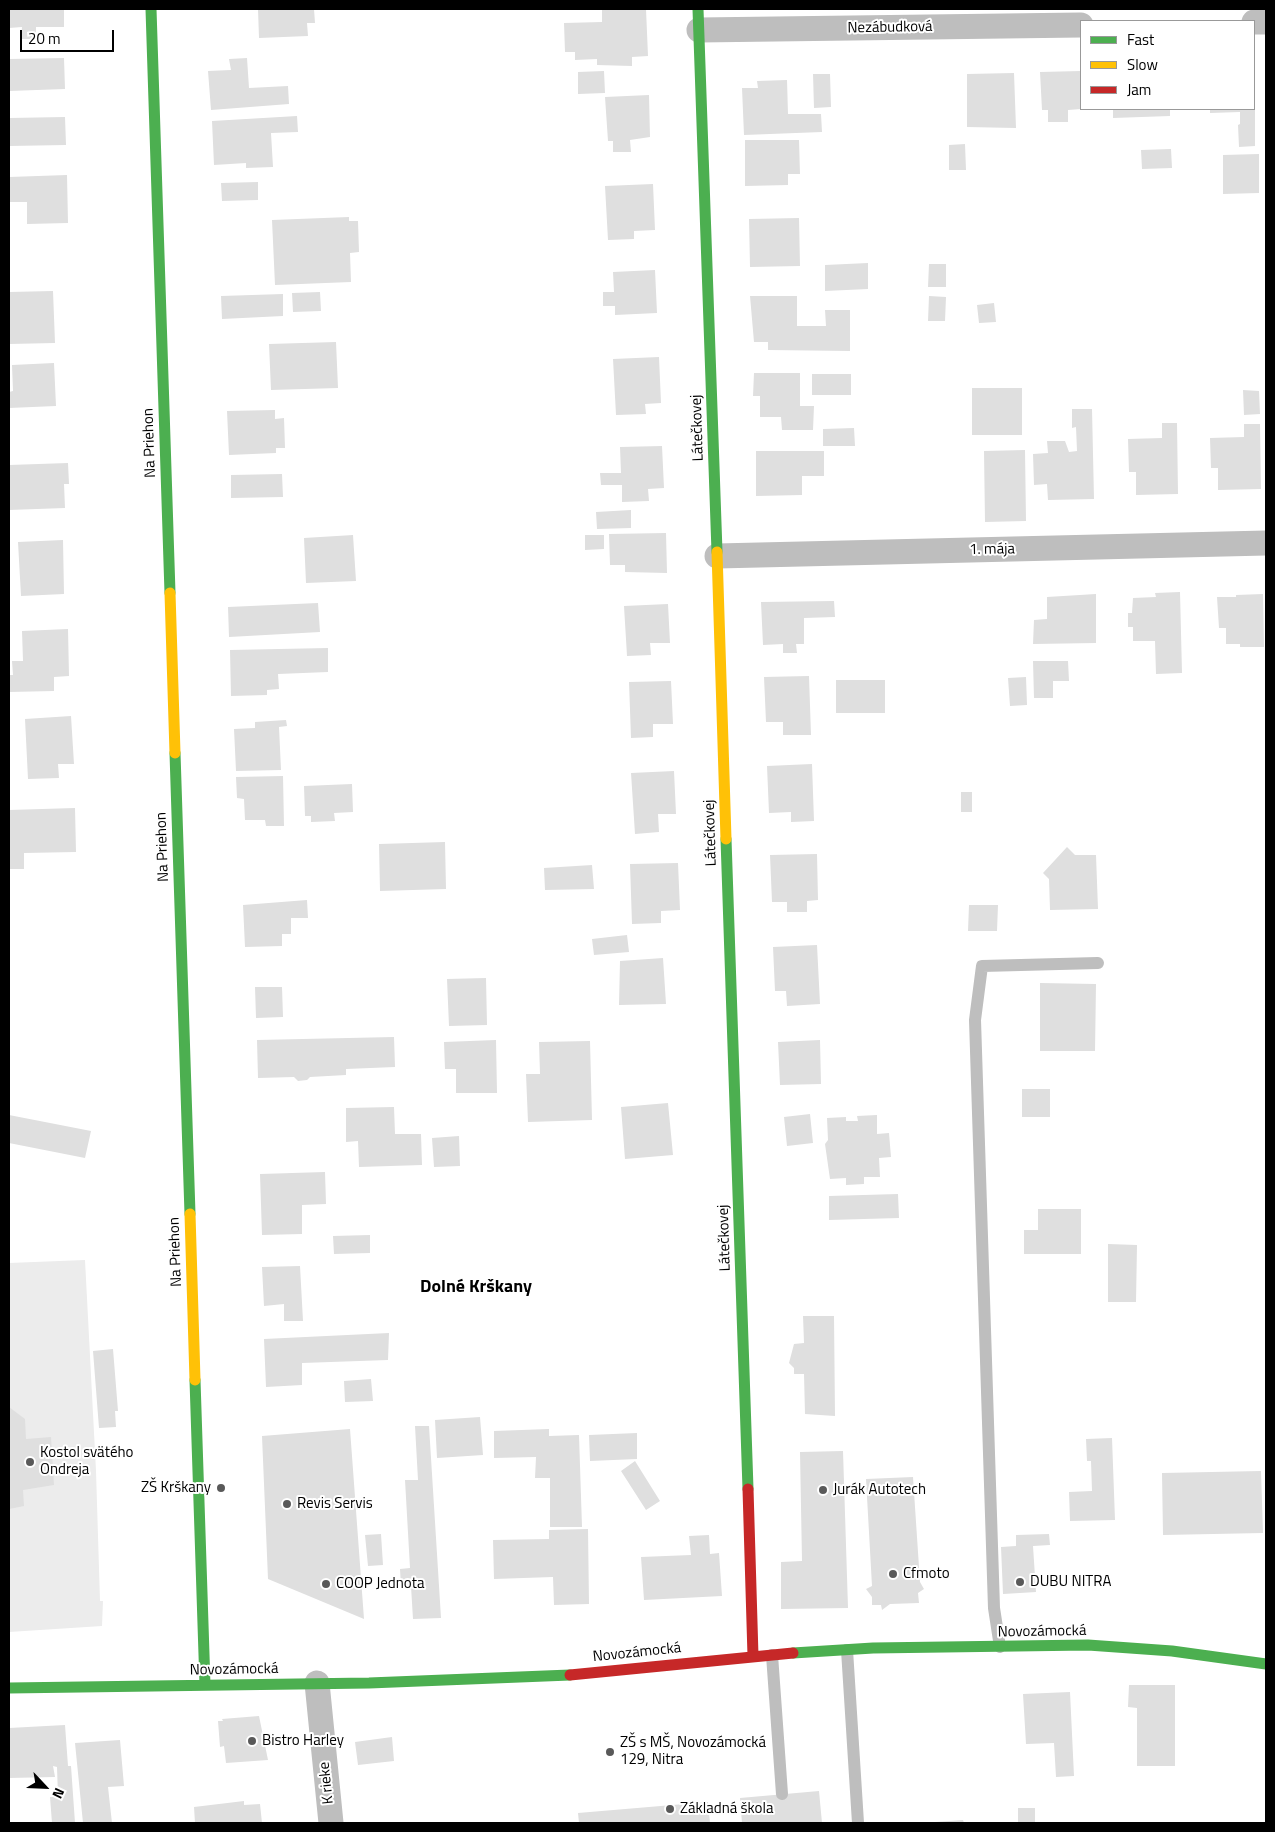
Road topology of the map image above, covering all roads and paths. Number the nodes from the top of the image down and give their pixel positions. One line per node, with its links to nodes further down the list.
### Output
1 (151, 9): 13 (street, Na Priehon)
2 (698, 19): 3 (street, Nezábudková); 5 (street, Látečkovej)
3 (1080, 26)
4 (1266, 543): 5 (street, 1. mája)
5 (718, 556): 10 (street, Látečkovej)
6 (1098, 963): 7 (lane)
7 (1000, 1647): 8 (street, Novozámocká); 11 (street, Novozámocká)
8 (847, 1650): 9 (street, Novozámocká); 17 (lane)
9 (772, 1655): 10 (street, Novozámocká); 15 (lane)
10 (753, 1656): 12 (street, Novozámocká)
11 (1266, 1664)
12 (317, 1683): 13 (street, Novozámocká); 16 (street, K rieke)
13 (205, 1685): 14 (street, Novozámocká)
14 (9, 1688)
15 (782, 1794)
16 (331, 1823)
17 (858, 1823)

